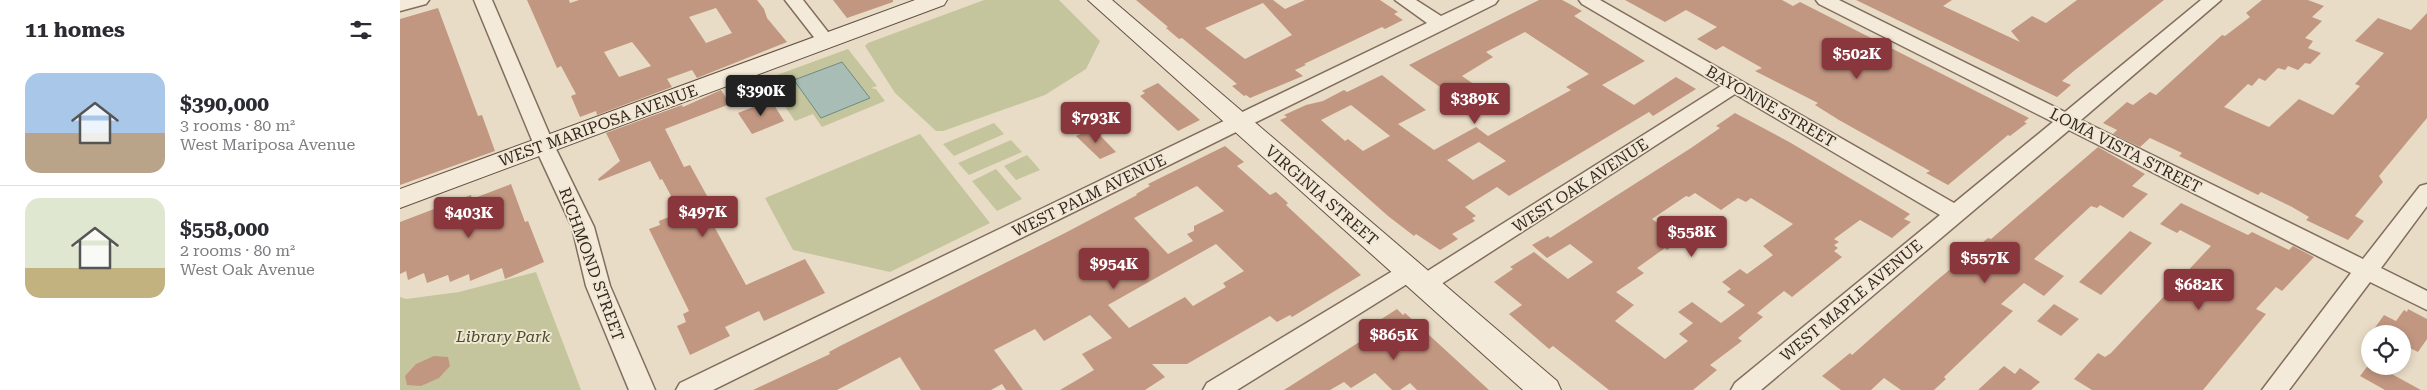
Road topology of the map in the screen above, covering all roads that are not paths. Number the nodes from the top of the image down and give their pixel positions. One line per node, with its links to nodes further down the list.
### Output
1 (420, 0): 11 (street)
2 (483, 0): 17 (street, RICHMOND STREET)
3 (794, 0): 13 (street)
4 (936, 0): 13 (street, WEST MARIPOSA AVENUE)
5 (1099, 0): 16 (street, VIRGINIA STREET)
6 (1404, 0): 12 (street)
7 (1488, 0): 12 (street, WEST PALM AVENUE)
8 (1588, 0): 14 (street, BAYONNE STREET)
9 (1827, 0): 15 (street, LOMA VISTA STREET)
10 (2212, 0): 15 (street, WEST MAPLE AVENUE)
11 (400, 6)
12 (1441, 24): 16 (street, WEST PALM AVENUE)
13 (826, 41): 17 (street, WEST MARIPOSA AVENUE)
14 (1735, 85): 20 (street, BAYONNE STREET); 22 (street, WEST OAK AVENUE)
15 (2067, 121): 20 (street, WEST MAPLE AVENUE); 21 (street, LOMA VISTA STREET)
16 (1240, 122): 22 (street, VIRGINIA STREET); 25 (street, WEST PALM AVENUE)
17 (544, 145): 19 (street, WEST MARIPOSA AVENUE); 24 (street, RICHMOND STREET)
18 (2427, 191): 21 (street)
19 (400, 199)
20 (1954, 213): 28 (street, WEST MAPLE AVENUE)
21 (2366, 270): 23 (street, LOMA VISTA STREET); 29 (street)
22 (1417, 278): 26 (street, WEST OAK AVENUE); 27 (street, VIRGINIA STREET)
23 (2427, 301)
24 (642, 390)
25 (689, 390)
26 (1216, 390)
27 (1545, 390)
28 (1744, 390)
29 (2275, 390)

